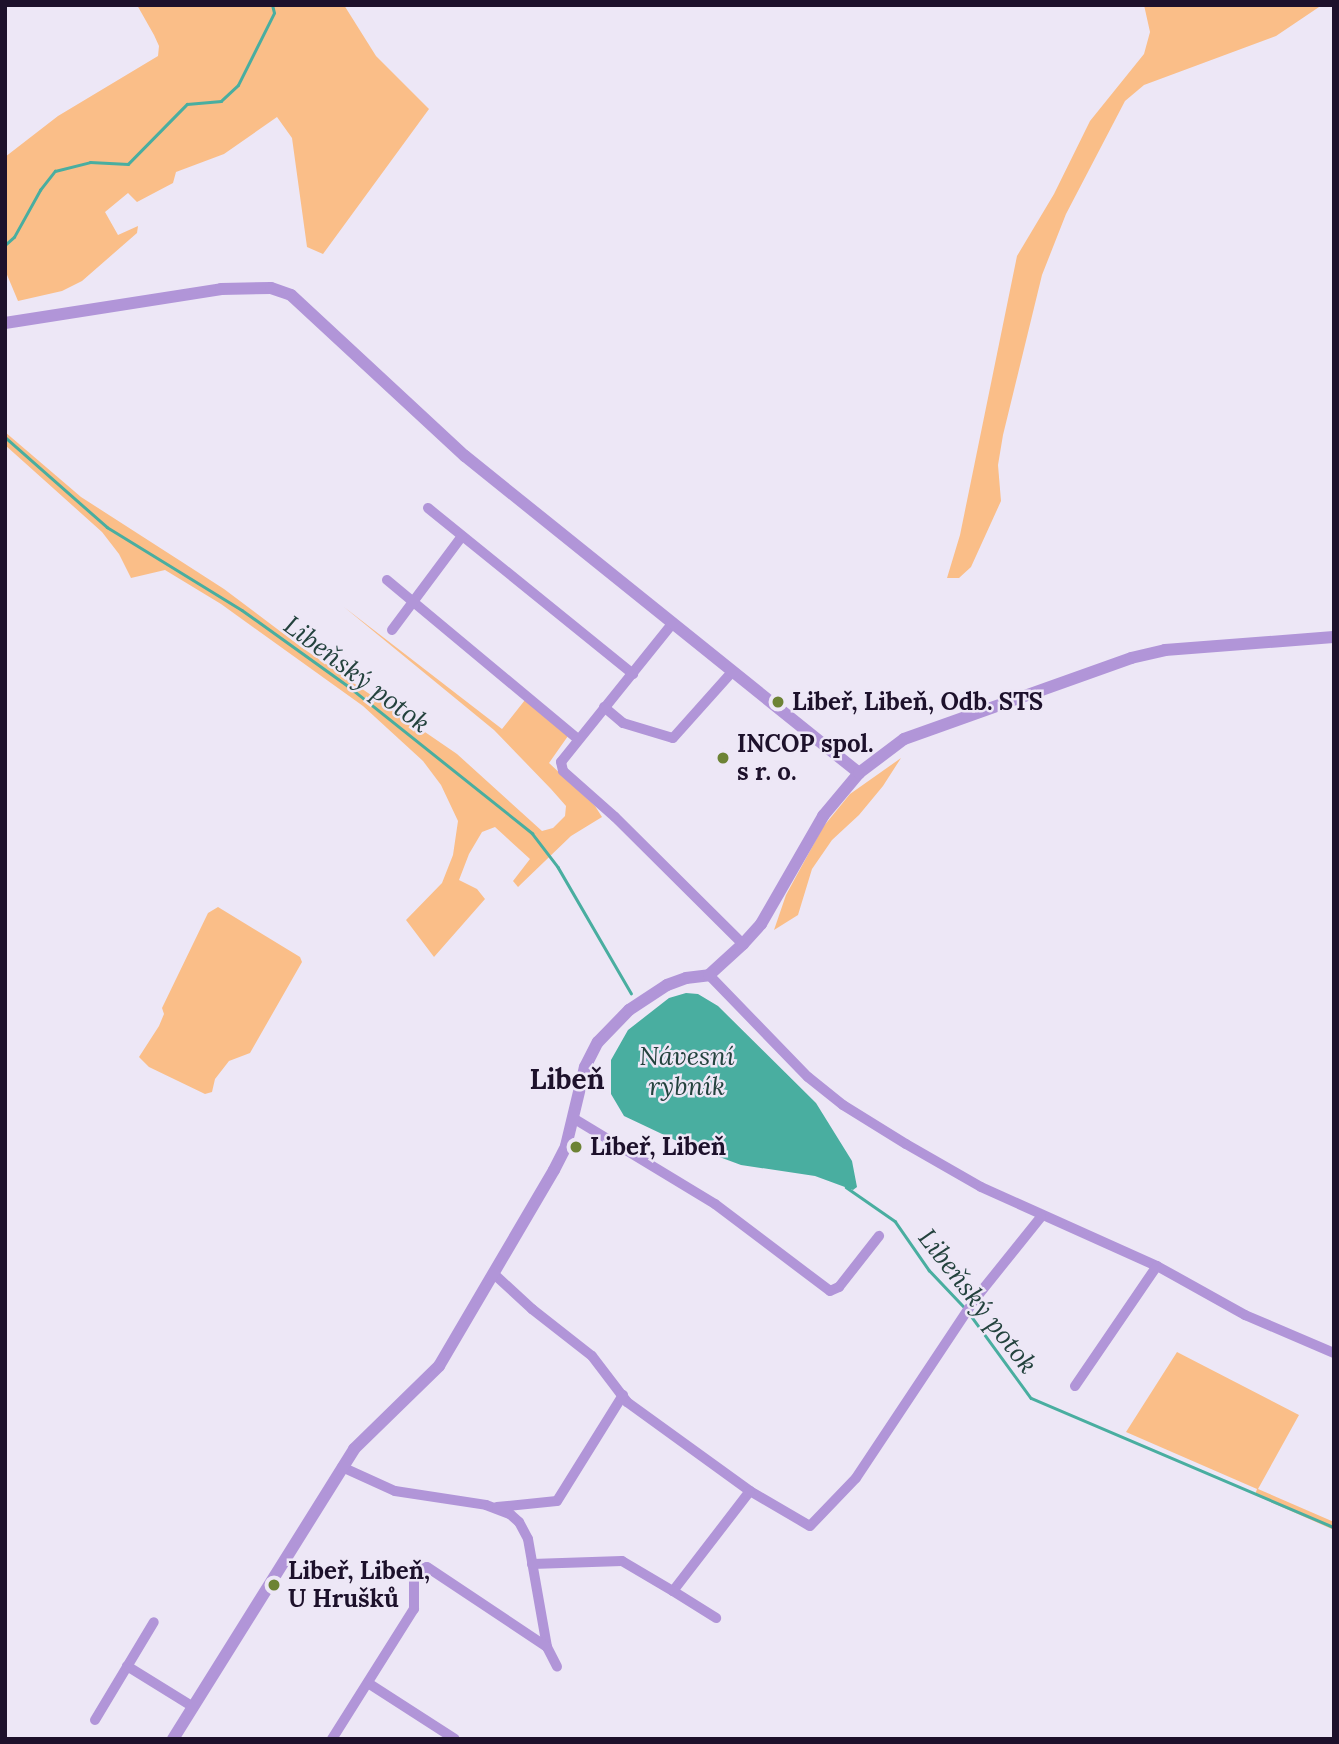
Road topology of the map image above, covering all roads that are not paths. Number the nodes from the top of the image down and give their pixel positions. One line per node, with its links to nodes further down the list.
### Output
1 (5, 323): 6 (street)
2 (428, 508): 3 (street)
3 (462, 536): 5 (street); 10 (street)
4 (387, 580): 5 (street)
5 (413, 602): 7 (street); 12 (street)
6 (672, 624): 9 (street); 10 (street)
7 (392, 630)
8 (1334, 637): 13 (street)
9 (732, 672): 11 (street); 13 (street)
10 (633, 674): 11 (street)
11 (604, 707): 12 (street)
12 (578, 739): 14 (street)
13 (859, 773): 14 (street)
14 (743, 944): 15 (street)
15 (709, 975): 16 (street); 17 (street)
16 (573, 1118): 18 (street); 20 (street)
17 (1041, 1217): 19 (street); 25 (street)
18 (879, 1236)
19 (1157, 1266): 21 (street); 22 (street)
20 (494, 1274): 23 (street); 24 (street)
21 (1334, 1353)
22 (1075, 1386)
23 (623, 1395): 25 (street); 26 (street)
24 (342, 1467): 26 (street); 35 (street)
25 (750, 1491): 28 (street)
26 (493, 1508): 27 (street)
27 (532, 1564): 28 (street); 31 (street)
28 (673, 1591): 29 (street)
29 (716, 1618)
30 (155, 1622): 32 (street)
31 (547, 1647): 33 (street); 34 (street)
32 (127, 1667): 35 (street); 36 (street)
33 (557, 1667)
34 (368, 1683): 38 (street); 39 (street)
35 (193, 1707): 37 (street)
36 (95, 1720)
37 (173, 1739)
38 (332, 1739)
39 (455, 1739)

